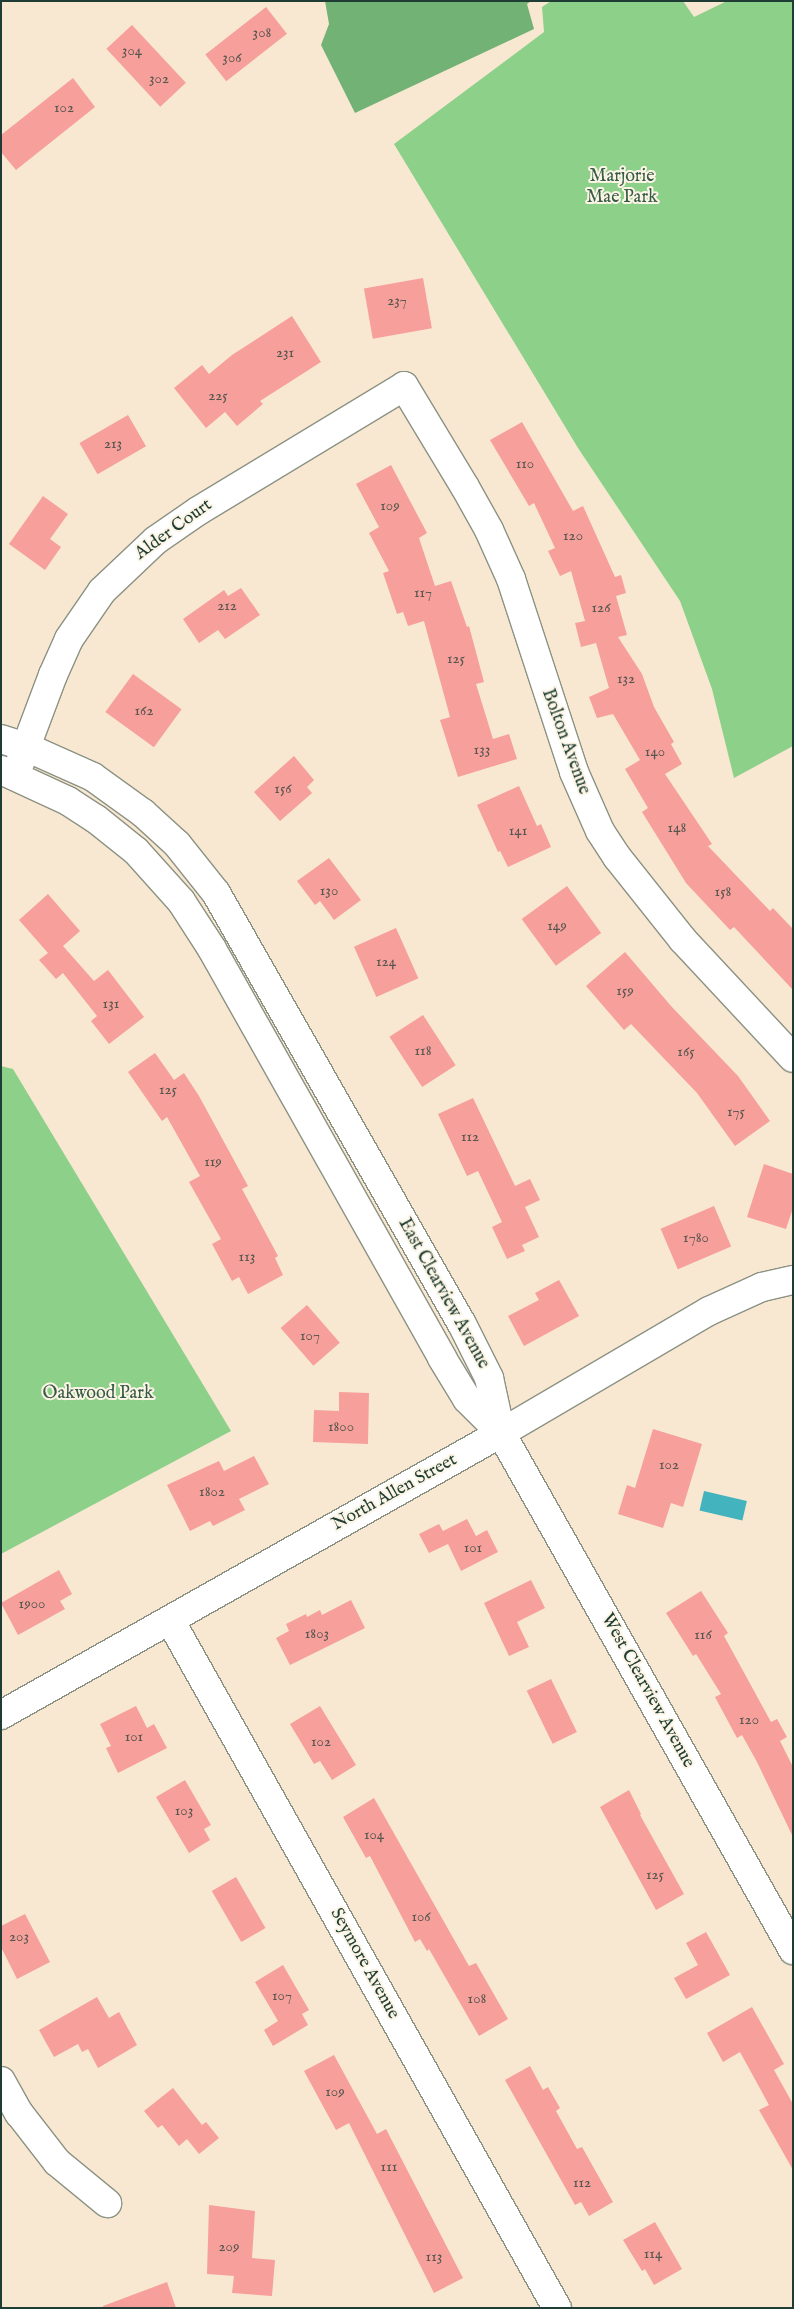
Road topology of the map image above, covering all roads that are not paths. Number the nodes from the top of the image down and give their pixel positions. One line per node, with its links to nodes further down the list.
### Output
1 (404, 386): 2 (street, Alder Court); 4 (street, Bolton Avenue)
2 (14, 743): 3 (street, Alder Court); 6 (street, East Clearview Avenue)
3 (8, 773): 6 (street, East Clearview Avenue)
4 (793, 1058)
5 (793, 1280): 6 (street, North Allen Street)
6 (501, 1433): 7 (street, North Allen Street); 9 (street, West Clearview Avenue)
7 (170, 1620): 8 (street, North Allen Street); 12 (street, Seymore Avenue)
8 (1, 1715)
9 (793, 1950)
10 (1, 2081): 11 (street)
11 (107, 2202)
12 (557, 2308)

